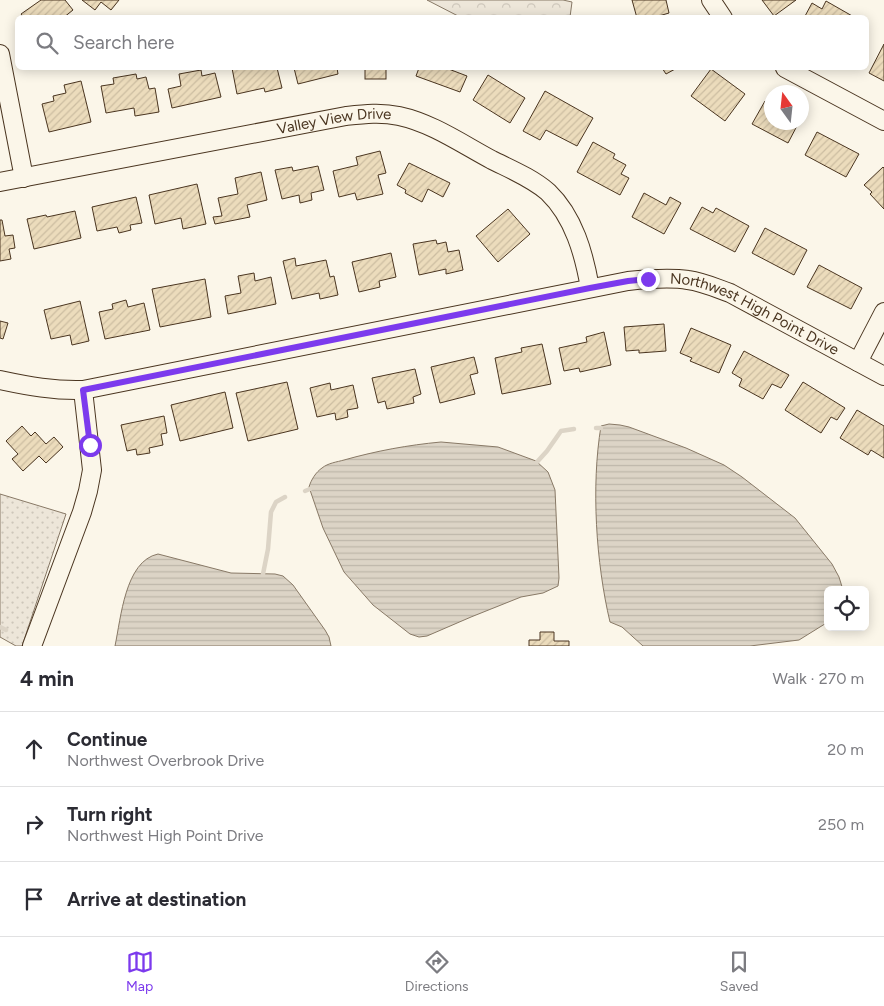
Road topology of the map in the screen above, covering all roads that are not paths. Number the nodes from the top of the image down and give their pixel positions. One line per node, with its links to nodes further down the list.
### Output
1 (711, 0): 2 (street)
2 (721, 15)
3 (0, 54): 6 (street)
4 (788, 70): 5 (street)
5 (884, 121)
6 (24, 178): 7 (street, Valley View Drive); 8 (street, Valley View Drive)
7 (0, 182)
8 (590, 288): 10 (street, Northwest High Point Drive); 13 (street, Northwest High Point Drive)
9 (884, 312): 10 (street)
10 (858, 362): 11 (street, Northwest High Point Drive)
11 (884, 376)
12 (0, 380): 13 (street, Northwest High Point Drive)
13 (83, 390): 14 (street)
14 (32, 646)

